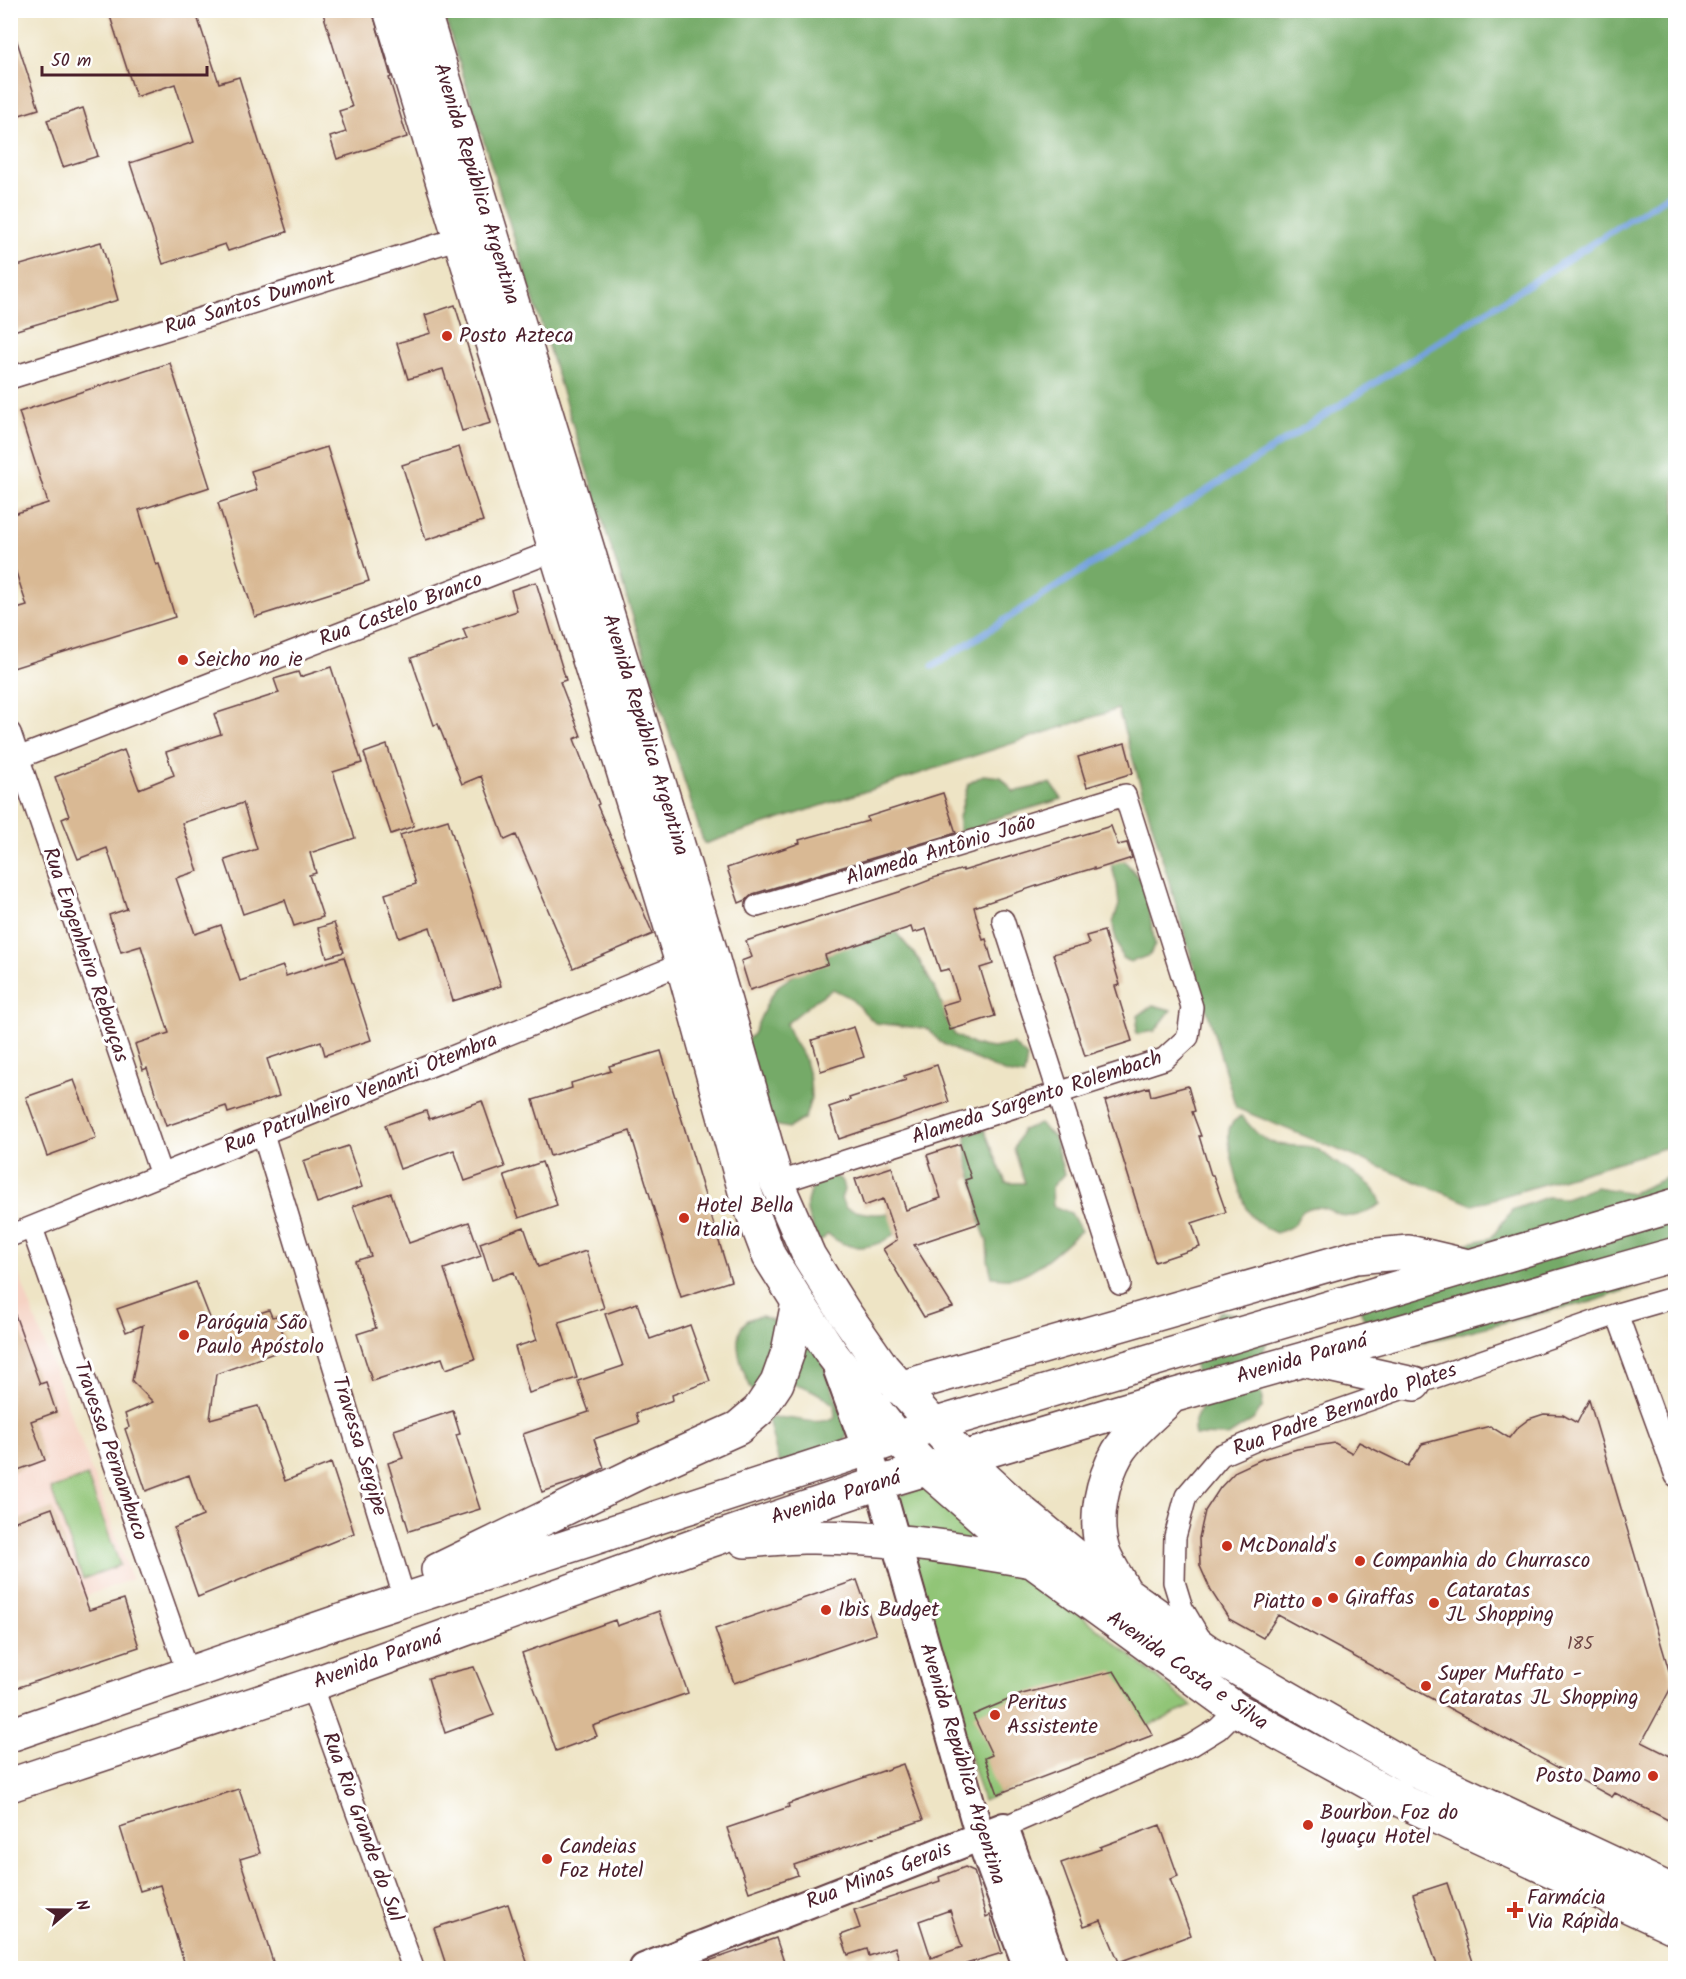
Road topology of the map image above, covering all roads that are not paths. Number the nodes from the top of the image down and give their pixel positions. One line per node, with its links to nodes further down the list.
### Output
1 (390, 10): 3 (main road, Avenida República Argentina)
2 (423, 10): 3 (main road, Avenida República Argentina)
3 (475, 233): 4 (street, Rua Santos Dumont); 5 (main road, Avenida República Argentina); 11 (main road, Avenida República Argentina)
4 (10, 378)
5 (556, 550): 7 (street, Rua Castelo Branco); 11 (main road, Avenida República Argentina)
6 (10, 733): 7 (street, Rua Engenheiro Rebouças)
7 (14, 760): 14 (street, Rua Engenheiro Rebouças)
8 (1125, 795): 9 (street, Alameda Antônio João); 12 (street, Alameda Sargento Rolembach)
9 (757, 906)
10 (1003, 920): 12 (street)
11 (697, 958): 13 (street, Rua Patrulheiro Venanti Otembra); 15 (main road, Avenida República Argentina); 23 (main road, Avenida República Argentina)
12 (1060, 1093): 15 (street, Alameda Sargento Rolembach); 21 (street)
13 (263, 1134): 14 (street, Rua Patrulheiro Venanti Otembra); 41 (street, Travessa Sergipe)
14 (161, 1176): 17 (street, Rua Patrulheiro Venanti Otembra)
15 (777, 1183): 28 (main road, Avenida República Argentina)
16 (1676, 1205): 20 (main road, Avenida Paraná)
17 (32, 1228): 18 (street, Rua Patrulheiro Venanti Otembra); 45 (street, Travessa Pernambuco)
18 (10, 1236)
19 (1676, 1254): 26 (main road, Avenida Paraná)
20 (1465, 1266): 28 (main road); 30 (main road, Avenida Paraná)
21 (1120, 1284)
22 (1676, 1297): 24 (street, Rua Padre Bernardo Plates)
23 (798, 1302): 25 (main road, Avenida República Argentina); 41 (main road)
24 (1617, 1314): 27 (street, Rua Padre Bernardo Plates); 31 (street)
25 (832, 1354): 32 (main road, Avenida República Argentina); 33 (main road, Avenida República Argentina)
26 (1302, 1359): 27 (main road); 29 (main road, Avenida Paraná)
27 (1414, 1384): 44 (street, Rua Padre Bernardo Plates)
28 (899, 1388): 30 (main road, Avenida República Argentina)
29 (1172, 1396): 34 (main road, Avenida Paraná); 42 (main road)
30 (933, 1425): 32 (main road, Avenida Paraná); 34 (main road, Avenida Costa e Silva)
31 (1669, 1437): 36 (street)
32 (897, 1438): 33 (main road, Avenida Paraná); 35 (main road, Avenida Costa e Silva)
33 (867, 1449): 37 (main road, Avenida República Argentina); 43 (main road, Avenida Paraná)
34 (963, 1458): 35 (main road, Avenida Paraná); 42 (main road, Avenida Costa e Silva)
35 (927, 1469): 37 (main road, Avenida Paraná); 40 (main road, Avenida Costa e Silva)
36 (1676, 1476)
37 (879, 1483): 38 (main road, Avenida República Argentina); 39 (main road, Avenida Paraná)
38 (896, 1541): 39 (main road); 40 (main road); 50 (main road, Avenida República Argentina)
39 (698, 1545): 46 (main road, Avenida Paraná)
40 (1032, 1561): 47 (main road, Avenida Costa e Silva)
41 (401, 1587): 43 (main road)
42 (1127, 1594): 44 (main road, Avenida Costa e Silva)
43 (349, 1618): 45 (main road, Avenida Paraná)
44 (1207, 1650): 51 (main road, Avenida Costa e Silva)
45 (188, 1674): 48 (main road, Avenida Paraná)
46 (311, 1685): 49 (main road, Avenida Paraná); 53 (street, Rua Rio Grande do Sul)
47 (1237, 1710): 50 (street, Rua Minas Gerais); 52 (main road, Avenida Costa e Silva)
48 (10, 1735)
49 (10, 1785)
50 (992, 1832): 54 (main road, Rua Minas Gerais); 55 (main road, Avenida República Argentina); 56 (main road, Avenida República Argentina)
51 (1676, 1893)
52 (1676, 1928)
53 (413, 1968)
54 (644, 1968)
55 (1028, 1968)
56 (1054, 1968)

